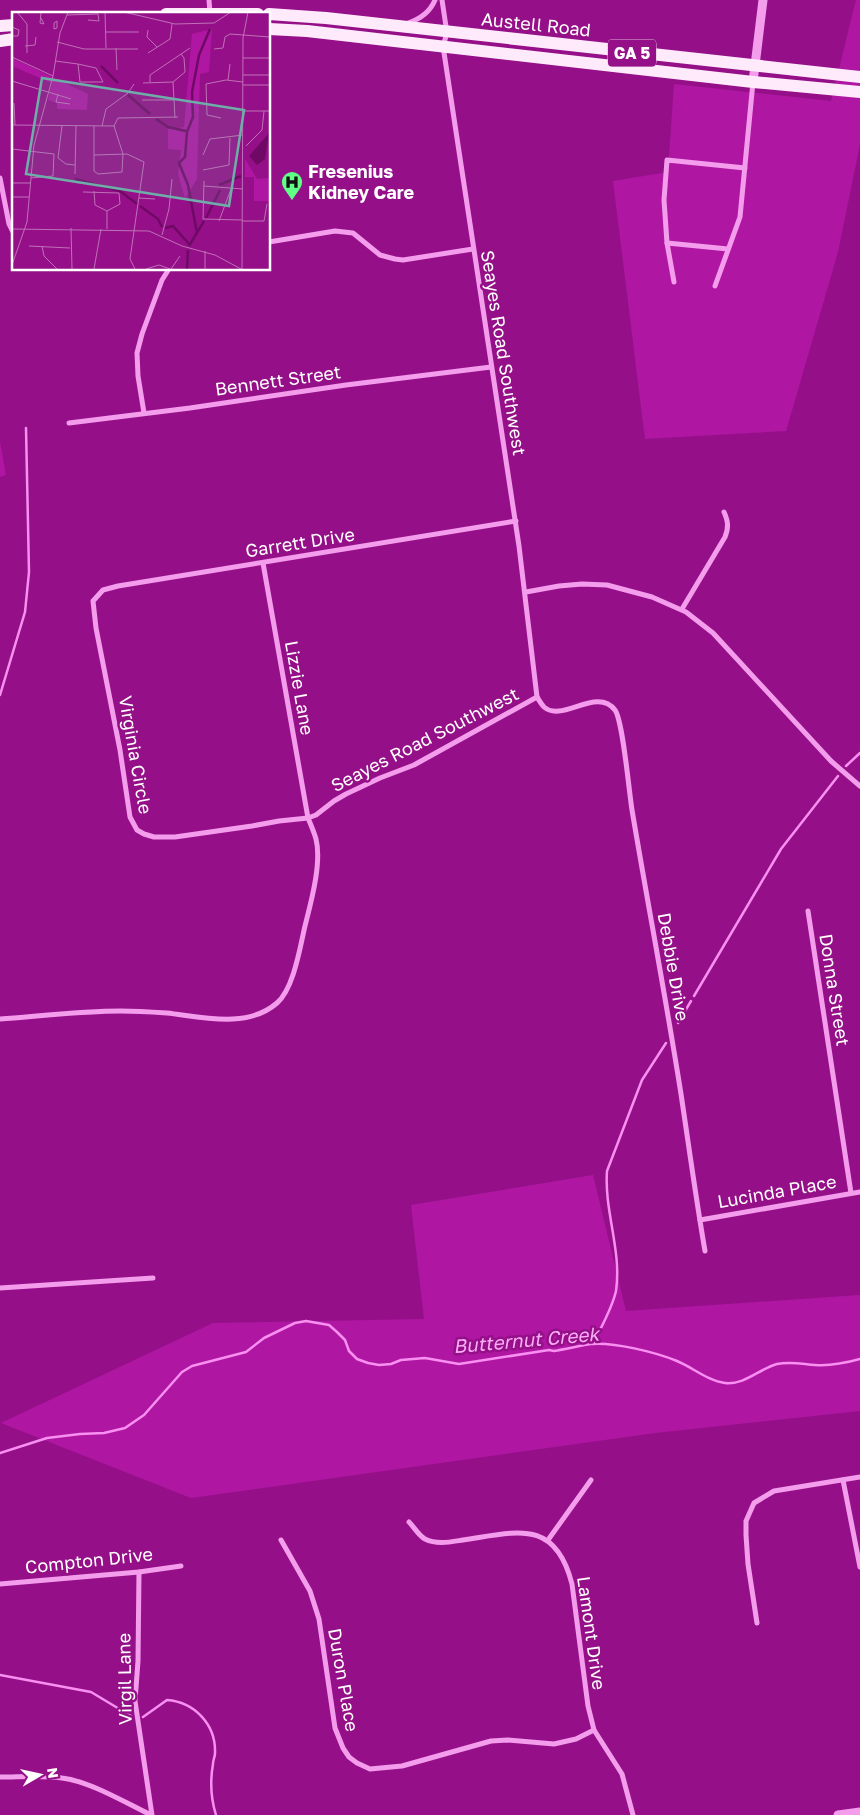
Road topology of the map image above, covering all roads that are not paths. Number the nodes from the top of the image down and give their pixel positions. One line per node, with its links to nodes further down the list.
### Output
1 (435, 0): 8 (street)
2 (442, 0): 10 (street, Seayes Road Southwest)
3 (763, 0): 12 (street)
4 (210, 9): 5 (main road); 6 (main road)
5 (184, 12)
6 (239, 12)
7 (270, 14): 8 (main road, Austell Road / GA 5)
8 (396, 27): 10 (main road, Austell Road / GA 5)
9 (270, 30): 11 (main road, Austell Road / GA 5)
10 (447, 33): 11 (street, Seayes Road Southwest); 12 (main road, Austell Road / GA 5)
11 (443, 46): 14 (main road, Austell Road / GA 5); 21 (street, Seayes Road Southwest)
12 (755, 65): 13 (main road, Austell Road / GA 5); 14 (street)
13 (860, 77)
14 (753, 82): 15 (main road, Austell Road / GA 5); 16 (street)
15 (860, 92)
16 (745, 168): 20 (street); 22 (street)
17 (0, 178): 18 (street)
18 (12, 229)
19 (270, 242): 21 (street)
20 (667, 243): 22 (street); 24 (street)
21 (473, 249): 26 (street, Seayes Road Southwest)
22 (728, 249): 25 (street)
23 (168, 270): 27 (street)
24 (674, 282)
25 (715, 286)
26 (491, 367): 27 (street, Bennett Street); 30 (street, Seayes Road Southwest)
27 (144, 413): 28 (street, Bennett Street)
28 (69, 422)
29 (724, 512): 34 (street)
30 (516, 522): 31 (street, Garrett Drive); 32 (street, Seayes Road Southwest)
31 (263, 563): 33 (street, Garrett Drive); 37 (street, Lizzie Lane)
32 (526, 592): 34 (street); 35 (street, Seayes Road Southwest)
33 (94, 601): 37 (street, Virginia Circle)
34 (682, 609): 36 (street)
35 (537, 698): 37 (street, Seayes Road Southwest); 42 (street, Debbie Drive)
36 (860, 786)
37 (308, 818): 39 (street)
38 (808, 911): 41 (street, Donna Street)
39 (0, 1019)
40 (860, 1192): 41 (street, Lucinda Place)
41 (851, 1193): 42 (street, Lucinda Place)
42 (700, 1220): 43 (street, Debbie Drive)
43 (705, 1251)
44 (153, 1278): 45 (street)
45 (0, 1288)
46 (860, 1477): 48 (street)
47 (591, 1480): 51 (street)
48 (843, 1480): 53 (street); 56 (street)
49 (409, 1522): 51 (street)
50 (281, 1540): 57 (street, Duron Place)
51 (548, 1540): 57 (street, Lamont Drive)
52 (181, 1566): 54 (street, Compton Drive)
53 (860, 1568)
54 (139, 1572): 55 (street, Compton Drive); 60 (street, Virgil Lane)
55 (0, 1584)
56 (757, 1623)
57 (594, 1730): 61 (street, Lamont Drive)
58 (0, 1777): 60 (street)
59 (857, 1813): 62 (street)
60 (152, 1815)
61 (633, 1815)
62 (838, 1815)

